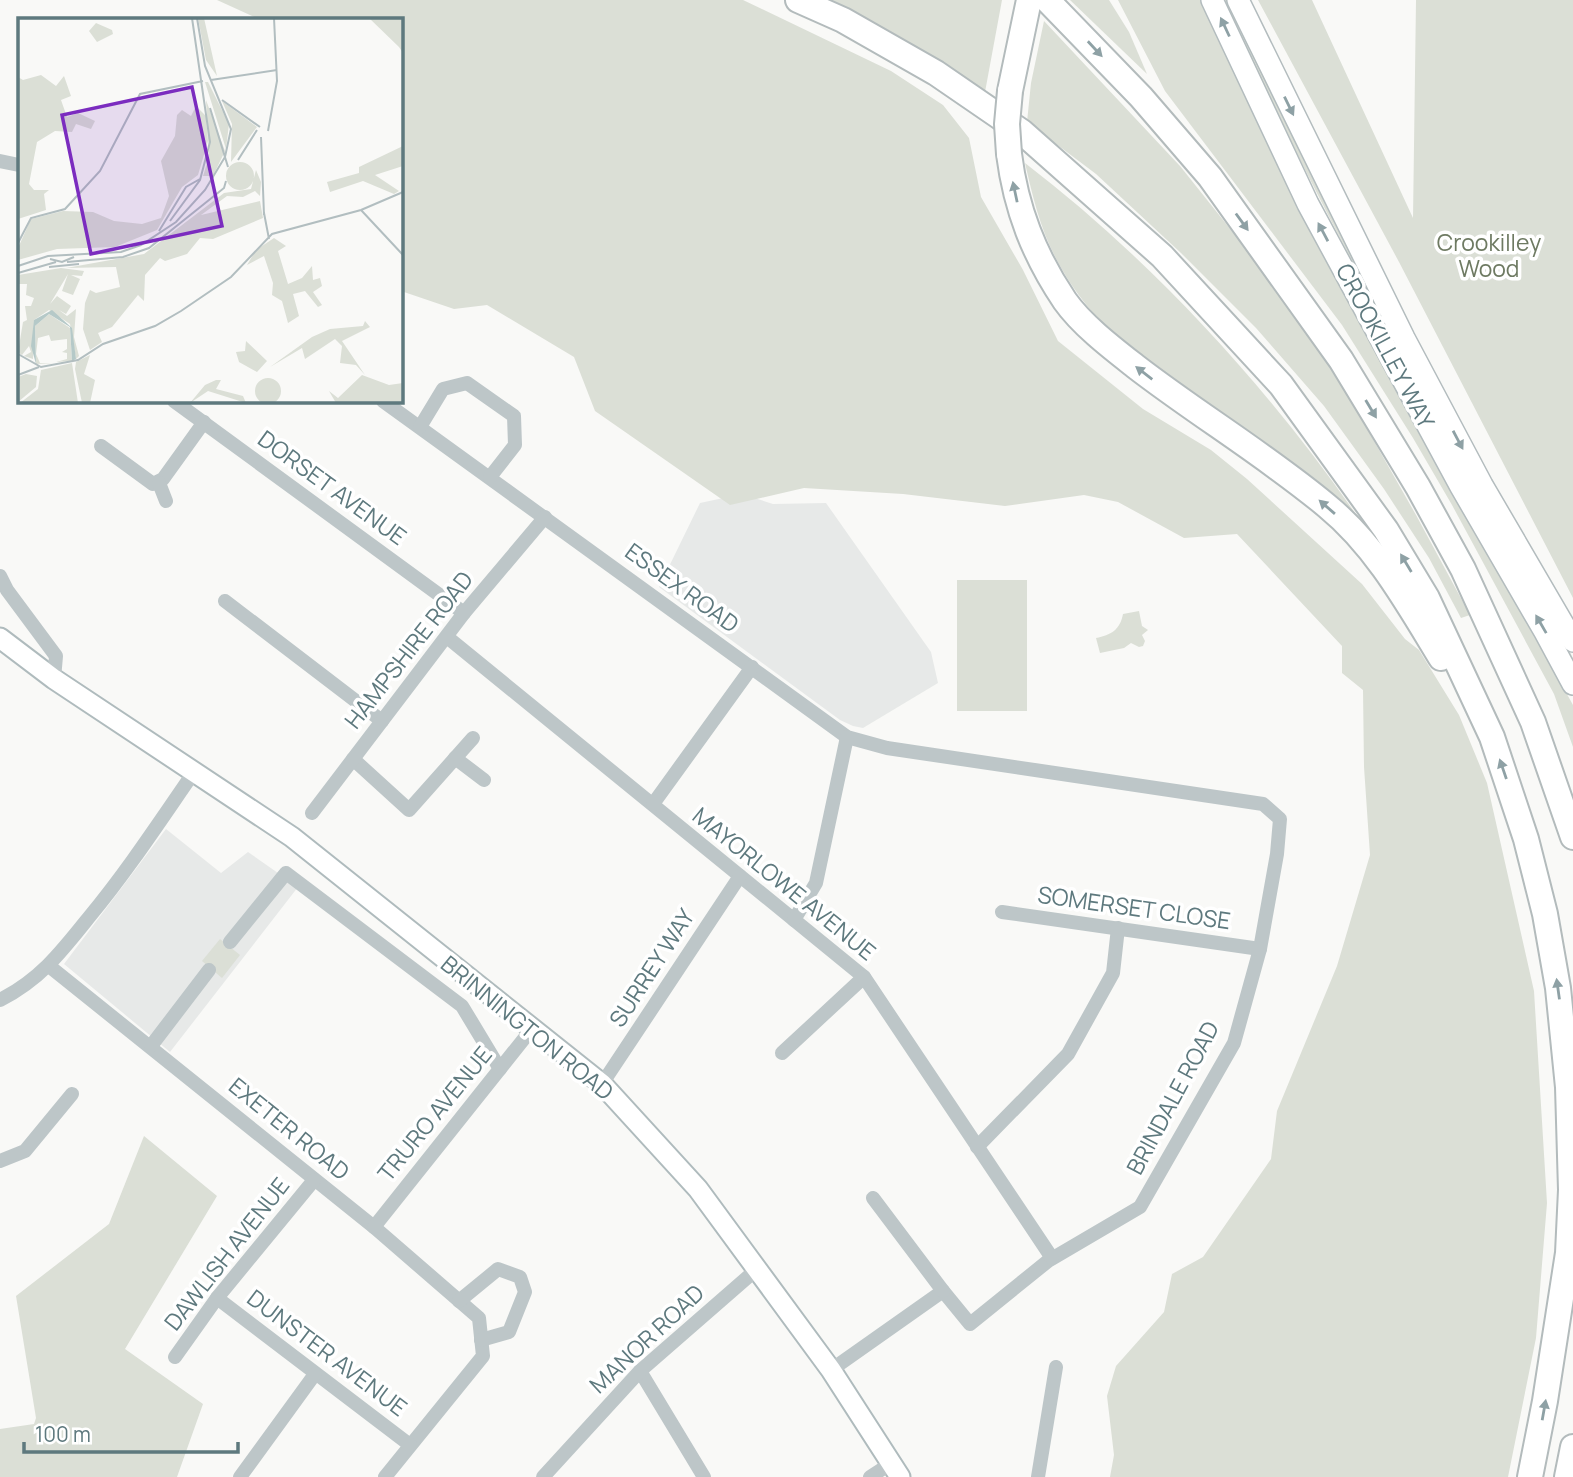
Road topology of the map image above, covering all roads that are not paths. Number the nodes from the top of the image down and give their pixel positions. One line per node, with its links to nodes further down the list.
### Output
1 (798, 0): 25 (highway, one-way to 1)
2 (1212, 0): 24 (main road, CROOKILLEY WAY, one-way to 2)
3 (1238, 0): 21 (main road, CROOKILLEY WAY, one-way to 21)
4 (1034, 4): 25 (highway, one-way to 4, bridge); 35 (highway, one-way to 35)
5 (0, 161): 6 (street)
6 (18, 165)
7 (384, 402): 10 (street, ESSEX ROAD)
8 (181, 403): 9 (street, DORSET AVENUE)
9 (204, 422): 13 (street); 18 (street, DORSET AVENUE)
10 (420, 427): 12 (street, ESSEX ROAD); 12 (street)
11 (101, 446): 13 (street)
12 (490, 477): 15 (street, ESSEX ROAD)
13 (159, 483): 14 (street)
14 (166, 501)
15 (545, 517): 18 (street, HAMPSHIRE ROAD); 22 (street, ESSEX ROAD)
16 (0, 576): 23 (street)
17 (225, 601): 26 (street)
18 (464, 613): 19 (street, HAMPSHIRE ROAD)
19 (447, 637): 26 (street, HAMPSHIRE ROAD); 33 (street, MAYORLOWE AVENUE)
20 (0, 638): 23 (street, BRINNINGTON ROAD)
21 (1573, 641)
22 (752, 667): 27 (street, ESSEX ROAD); 33 (street)
23 (54, 679): 31 (street, BRINNINGTON ROAD)
24 (1573, 684)
25 (1472, 695): 77 (highway, one-way to 25)
26 (382, 721): 30 (street, HAMPSHIRE ROAD)
27 (847, 737): 38 (street); 41 (street, BRINDALE ROAD)
28 (473, 738): 29 (street)
29 (455, 758): 30 (street); 32 (street)
30 (353, 759): 34 (street, HAMPSHIRE ROAD)
31 (194, 772): 42 (street); 46 (street, BRINNINGTON ROAD)
32 (484, 780)
33 (653, 804): 36 (street, MAYORLOWE AVENUE)
34 (312, 813)
35 (1573, 837)
36 (740, 876): 38 (street, MAYORLOWE AVENUE); 50 (street, SURREY WAY)
37 (1002, 912): 39 (street, SOMERSET CLOSE)
38 (794, 920): 44 (street, MAYORLOWE AVENUE)
39 (1118, 928): 41 (street, SOMERSET CLOSE); 52 (street)
40 (230, 942): 49 (street)
41 (1260, 949): 57 (street, BRINDALE ROAD)
42 (49, 966): 45 (street); 47 (street, EXETER ROAD)
43 (209, 970): 47 (street)
44 (864, 977): 48 (street); 52 (street, MAYORLOWE AVENUE)
45 (0, 1000)
46 (531, 1030): 49 (street, TRURO AVENUE); 50 (street, BRINNINGTON ROAD)
47 (151, 1046): 54 (street, EXETER ROAD)
48 (782, 1053)
49 (500, 1069): 56 (street, TRURO AVENUE)
50 (602, 1084): 58 (street, BRINNINGTON ROAD)
51 (72, 1094): 53 (street)
52 (978, 1147): 57 (street, MAYORLOWE AVENUE)
53 (0, 1161)
54 (314, 1180): 56 (street, EXETER ROAD); 60 (street, DAWLISH AVENUE)
55 (873, 1198): 59 (street)
56 (374, 1227): 61 (street, EXETER ROAD)
57 (1052, 1258): 59 (street, BRINDALE ROAD)
58 (757, 1269): 65 (street, BRINNINGTON ROAD); 66 (street, MANOR ROAD)
59 (943, 1291): 65 (street)
60 (217, 1298): 63 (street, DAWLISH AVENUE); 67 (street, DUNSTER AVENUE)
61 (459, 1301): 62 (street, EXETER ROAD); 62 (street)
62 (481, 1340): 68 (street)
63 (175, 1357)
64 (1056, 1367): 76 (street)
65 (831, 1370): 70 (street, BRINNINGTON ROAD)
66 (640, 1371): 73 (street, MANOR ROAD); 74 (street)
67 (316, 1374): 68 (street, DUNSTER AVENUE); 71 (street)
68 (410, 1445): 72 (street)
69 (1573, 1447): 78 (highway)
70 (895, 1470): 75 (street)
71 (240, 1477)
72 (385, 1477)
73 (543, 1477)
74 (704, 1477)
75 (870, 1477)
76 (1038, 1477)
77 (1530, 1477)
78 (1567, 1477)

